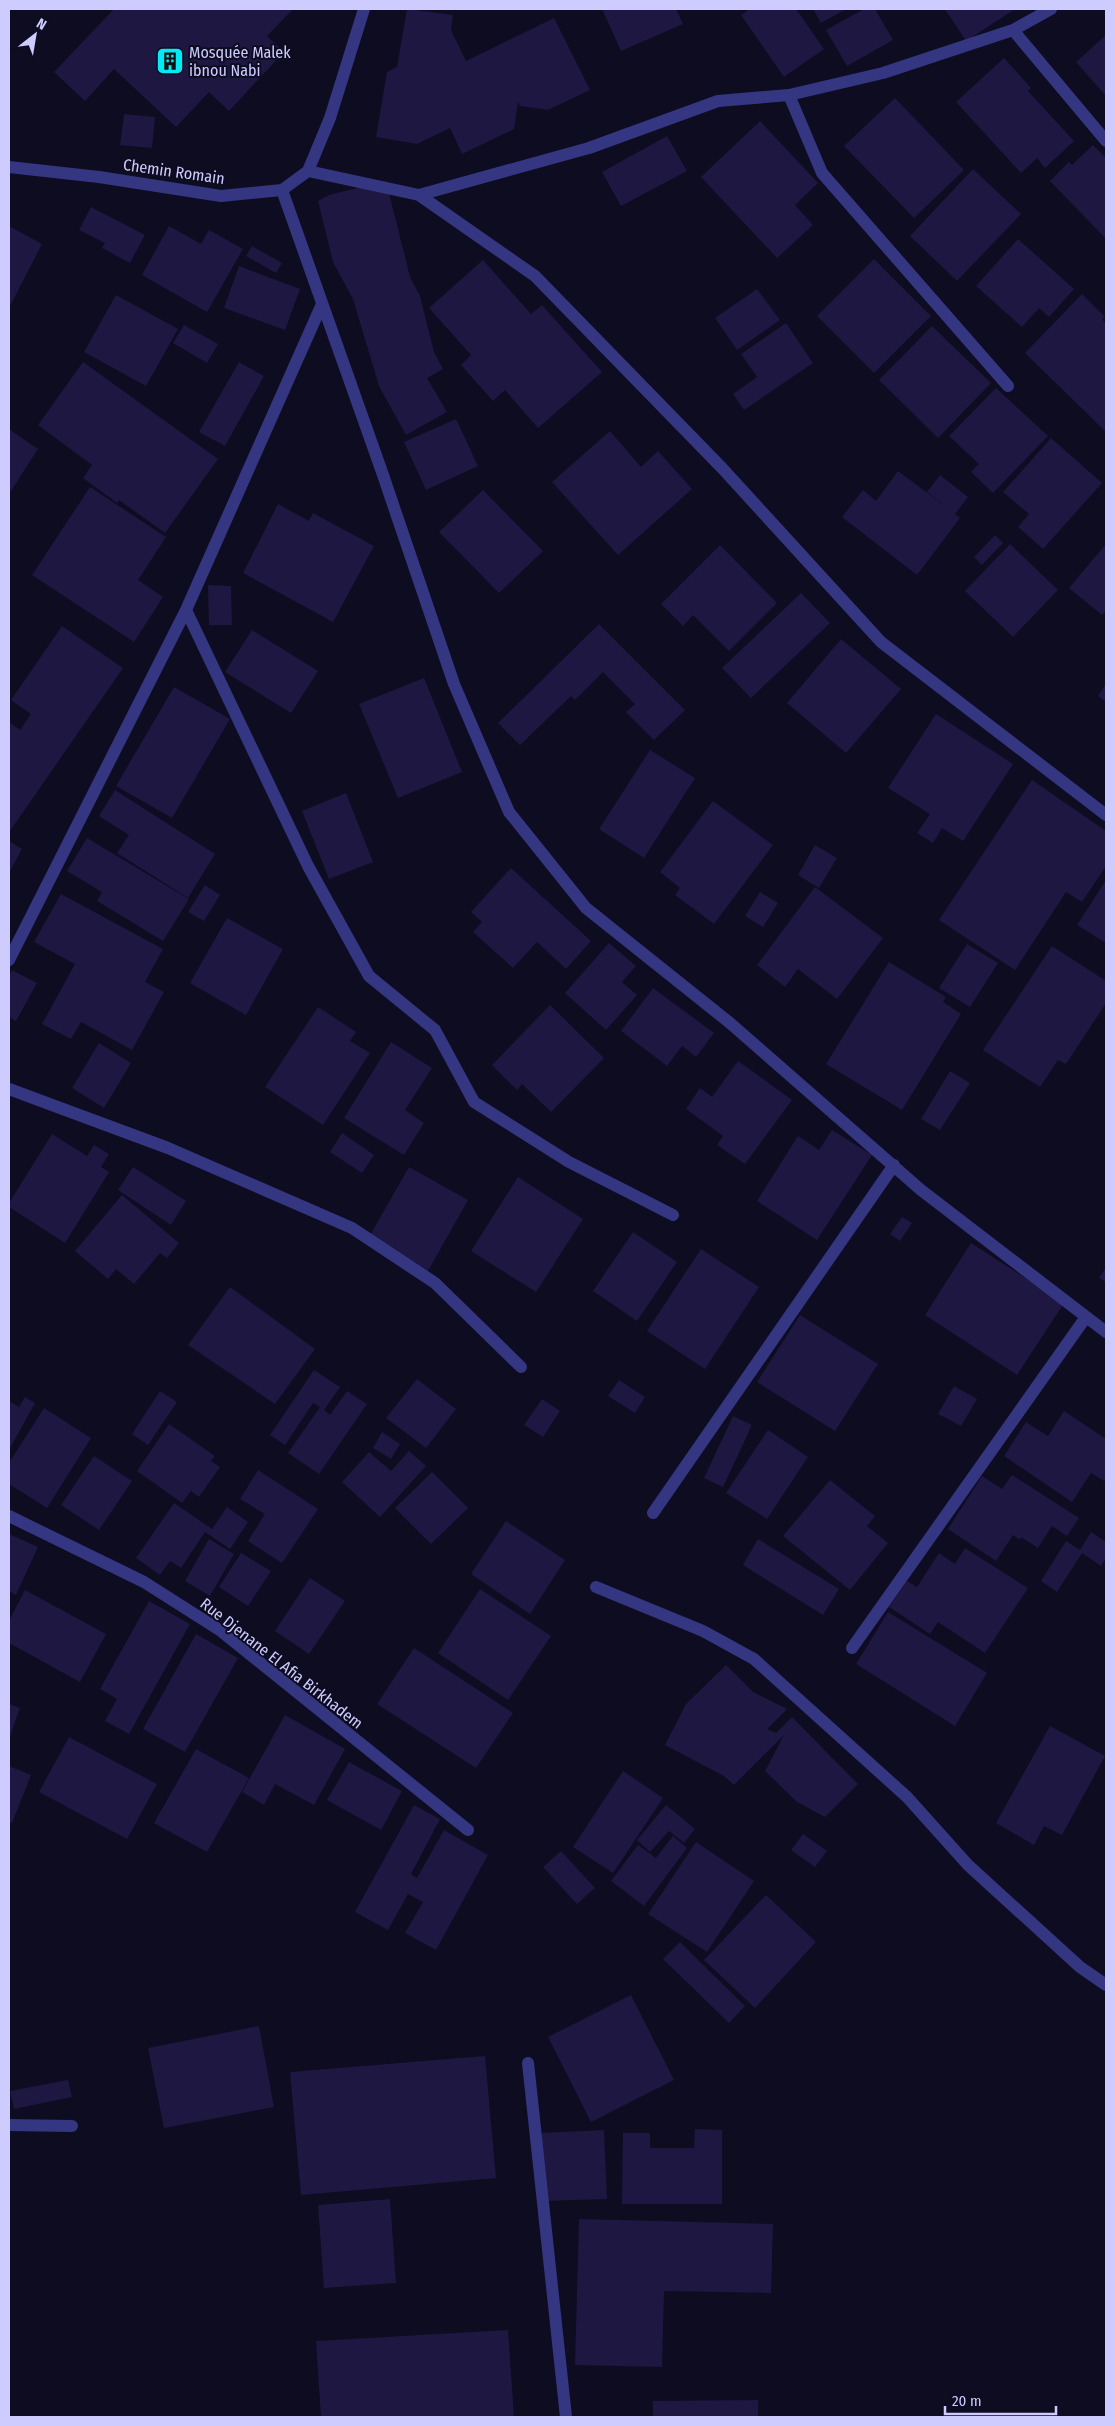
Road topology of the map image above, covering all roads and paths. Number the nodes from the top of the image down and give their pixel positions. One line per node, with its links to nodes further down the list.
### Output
1 (364, 9): 7 (street)
2 (1050, 9): 3 (street)
3 (1013, 30): 4 (street); 5 (street)
4 (789, 95): 9 (street); 11 (street)
5 (1106, 141)
6 (9, 167): 8 (street, Chemin Romain)
7 (308, 171): 8 (street); 9 (street)
8 (282, 190): 10 (street)
9 (419, 195): 13 (street)
10 (322, 304): 12 (street); 16 (street)
11 (1008, 386)
12 (186, 610): 14 (street); 17 (street)
13 (1106, 815)
14 (9, 960)
15 (9, 1089): 20 (street)
16 (894, 1165): 18 (street); 21 (street)
17 (672, 1215)
18 (1086, 1317): 19 (street); 24 (street)
19 (1106, 1332)
20 (521, 1367)
21 (653, 1513)
22 (9, 1516): 25 (street, Rue Djenane El Afia Birkhadem)
23 (596, 1587): 26 (street)
24 (852, 1648)
25 (468, 1830)
26 (1106, 1984)
27 (528, 2063): 30 (street)
28 (9, 2125): 29 (street)
29 (72, 2126)
30 (566, 2417)

